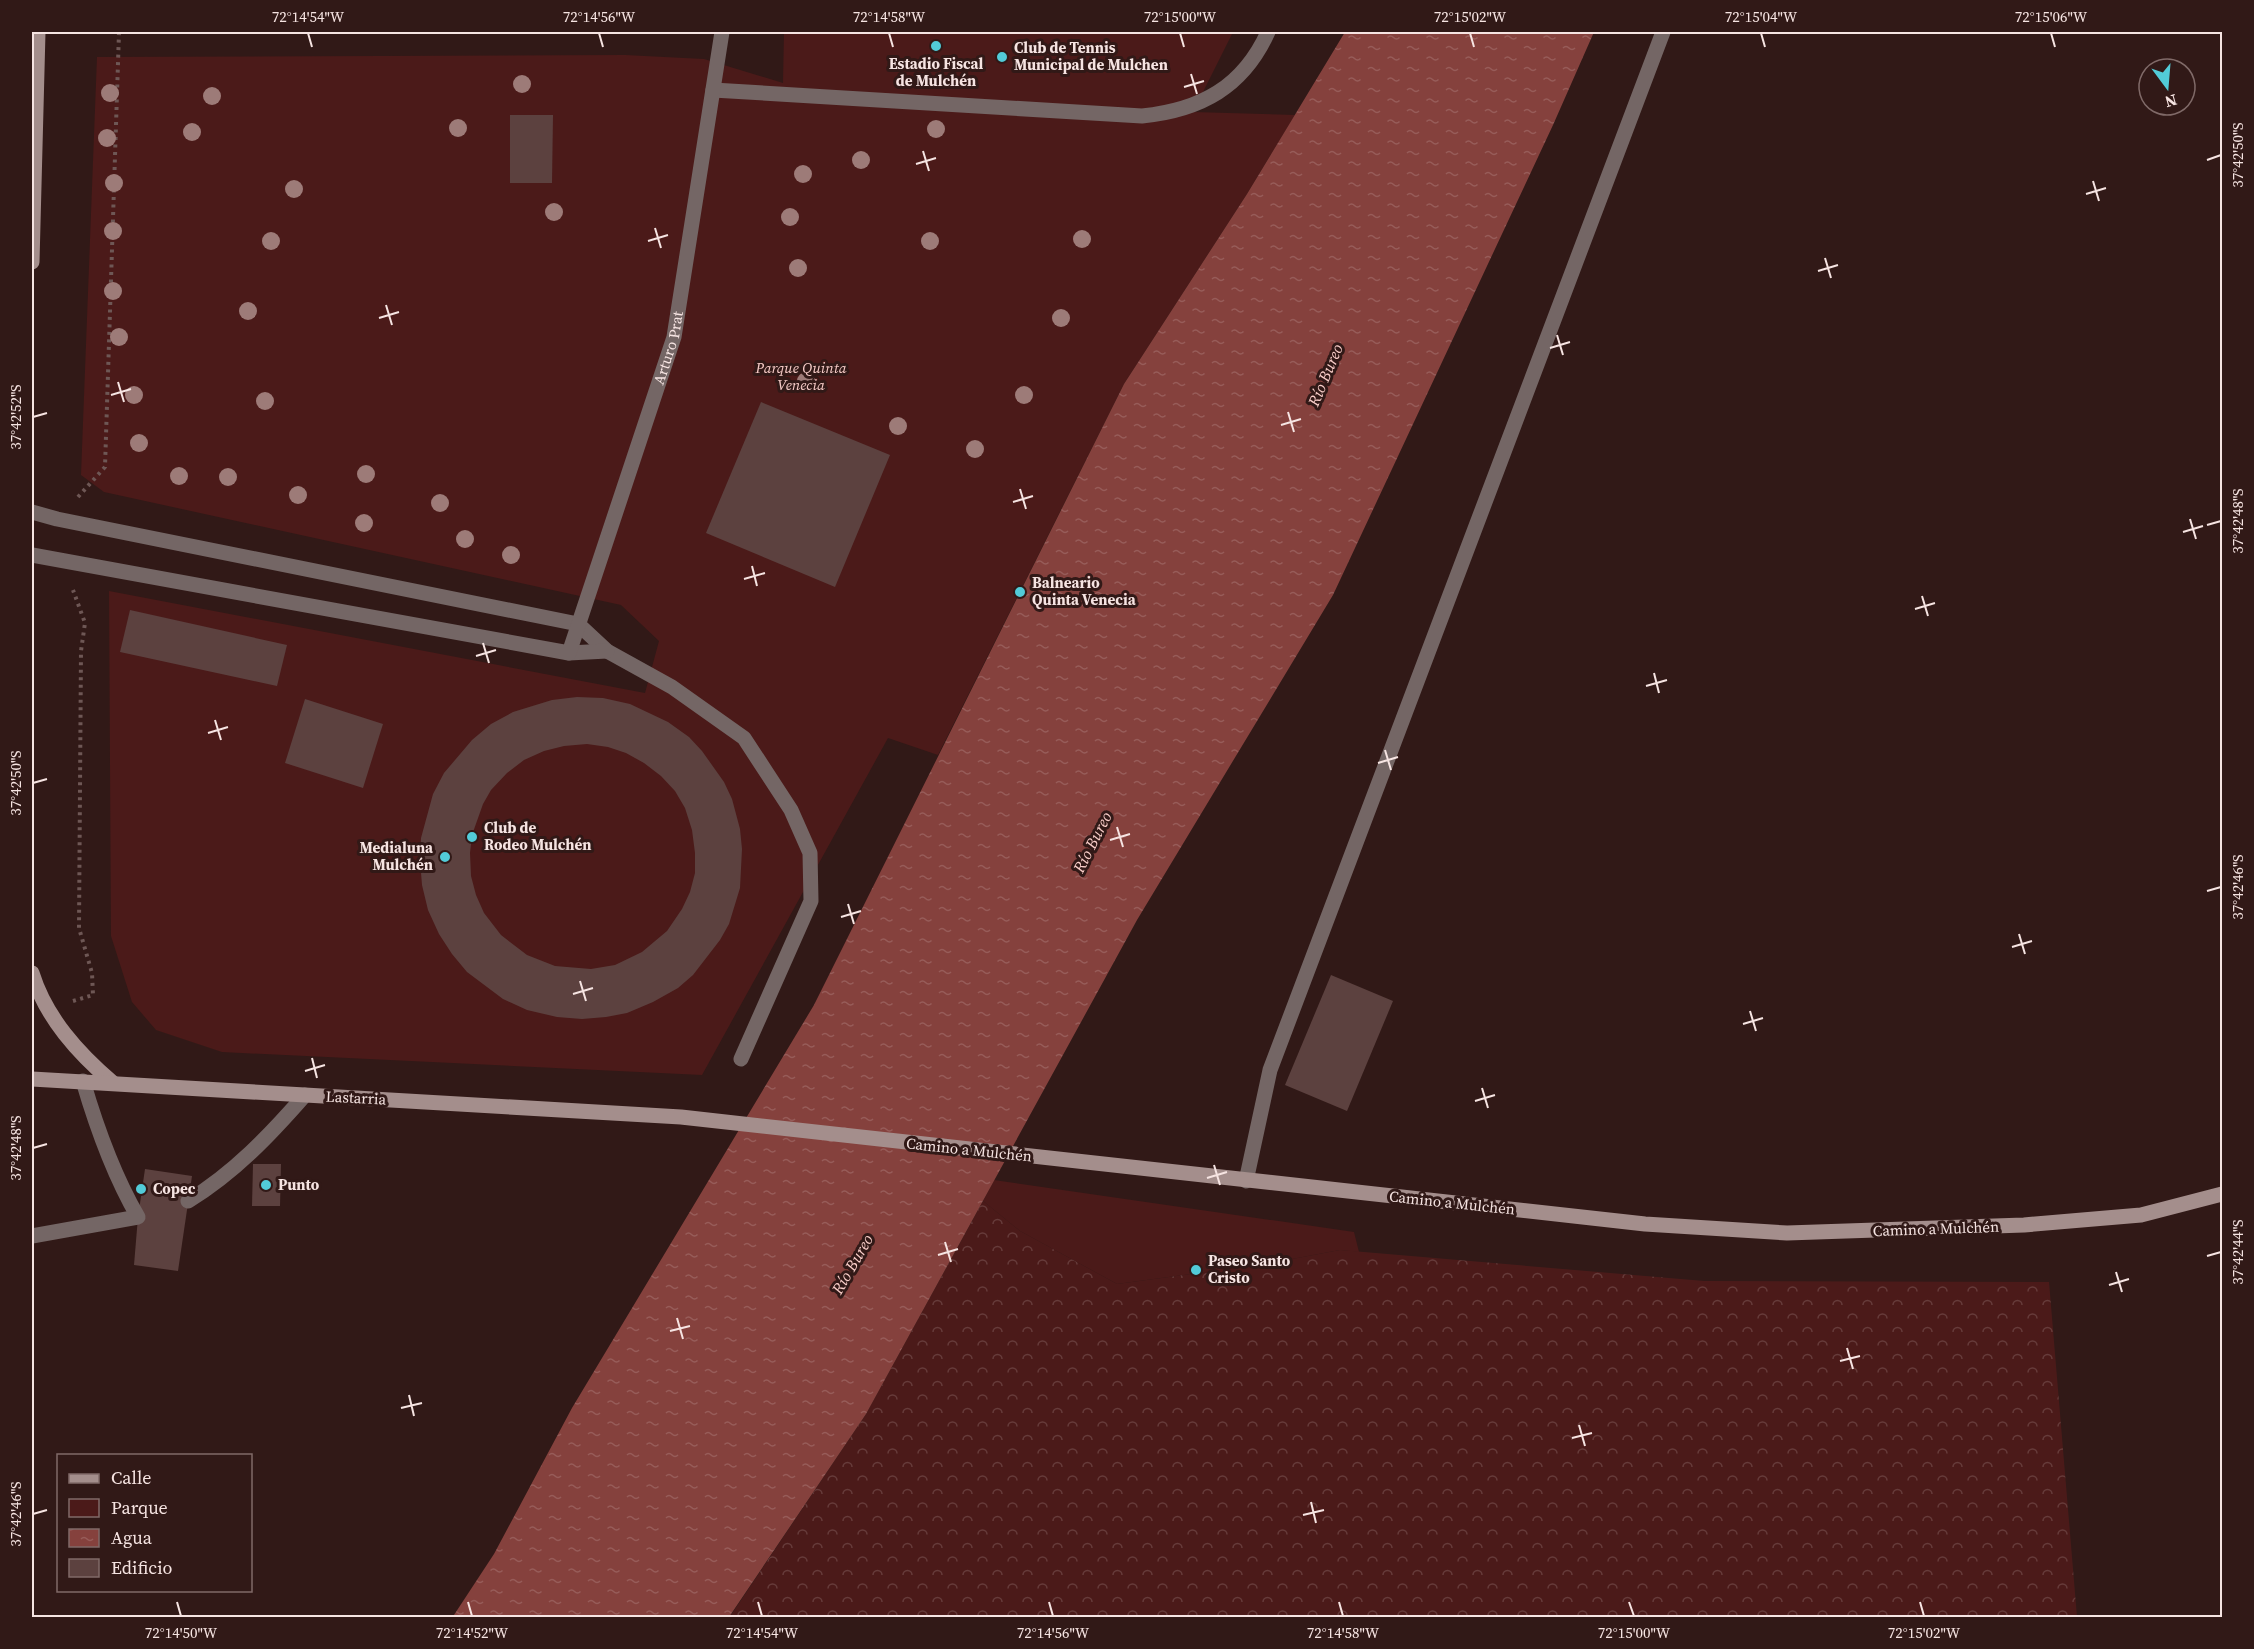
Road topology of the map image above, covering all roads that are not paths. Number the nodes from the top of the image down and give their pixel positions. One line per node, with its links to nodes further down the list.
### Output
1 (38, 32): 6 (main road)
2 (722, 32): 5 (street, Arturo Prat)
3 (1268, 32): 5 (street)
4 (1663, 32): 19 (street)
5 (712, 90): 9 (street, Arturo Prat)
6 (32, 262)
7 (32, 512): 9 (street)
8 (32, 555): 11 (street)
9 (578, 624): 10 (street); 11 (street, Arturo Prat)
10 (607, 651): 11 (street); 13 (street)
11 (568, 653)
12 (32, 973): 16 (main road)
13 (741, 1059)
14 (33, 1077): 15 (main road, Lastarria)
15 (83, 1081): 16 (main road, Lastarria); 22 (street)
16 (113, 1083): 17 (main road, Lastarria)
17 (305, 1095): 18 (main road, Lastarria); 21 (street)
18 (681, 1117): 19 (main road, Camino a Mulchén)
19 (1246, 1181): 20 (main road, Camino a Mulchén)
20 (2223, 1194)
21 (188, 1201)
22 (32, 1236)

